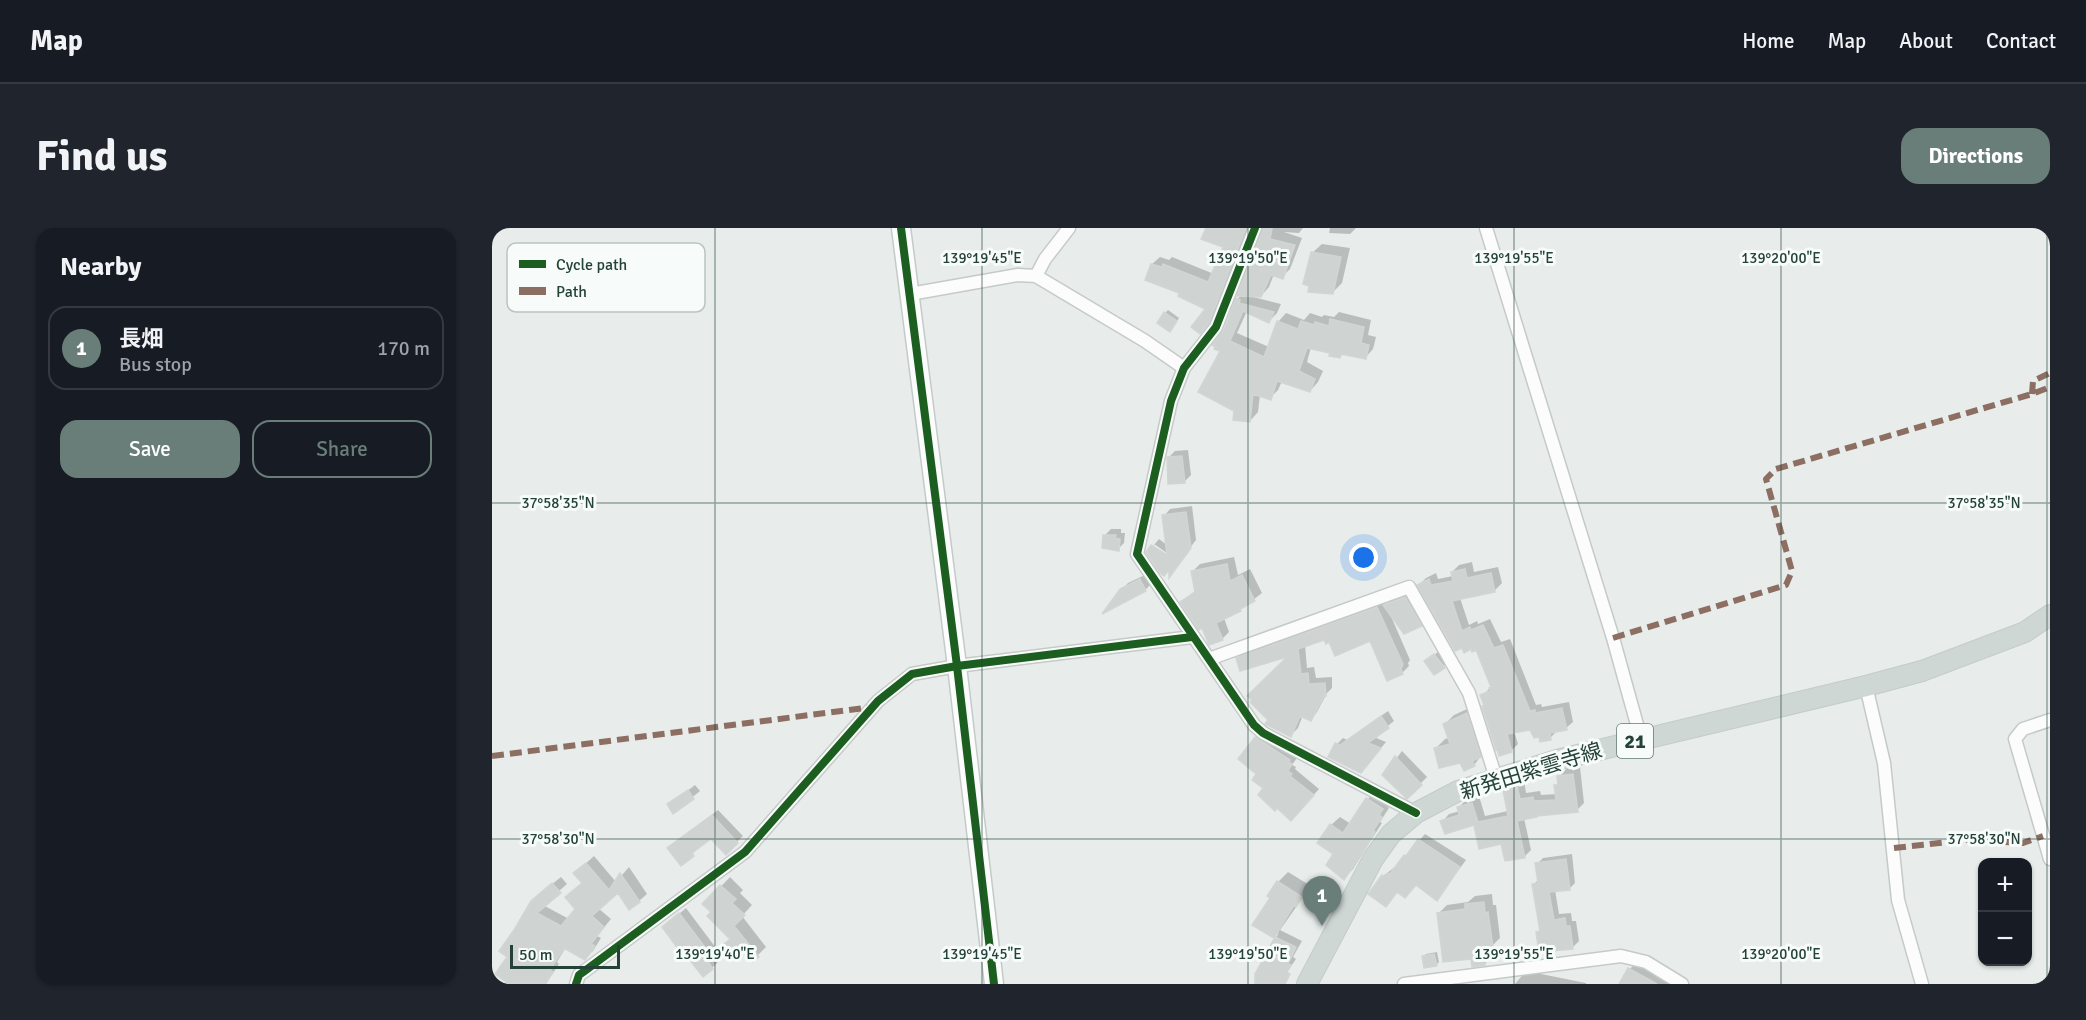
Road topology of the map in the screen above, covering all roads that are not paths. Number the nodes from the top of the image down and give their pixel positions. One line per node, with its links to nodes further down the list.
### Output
1 (901, 228): 6 (street)
2 (1069, 228): 5 (street)
3 (1255, 228): 7 (street)
4 (1486, 228): 14 (street)
5 (1036, 276): 6 (street); 7 (street)
6 (910, 294): 11 (street)
7 (1184, 368): 9 (street)
8 (2050, 615): 12 (main road, 新発田紫雲寺線 / 21)
9 (1192, 637): 10 (street); 11 (street)
10 (1209, 659): 15 (street); 16 (street)
11 (957, 666): 18 (street); 19 (street)
12 (1866, 687): 14 (main road, 新発田紫雲寺線 / 21); 23 (street)
13 (2050, 720): 17 (street)
14 (1641, 739): 15 (main road, 新発田紫雲寺線 / 21)
15 (1496, 778): 16 (main road, 新発田紫雲寺線 / 21)
16 (1416, 813): 20 (main road, 新発田紫雲寺線 / 21)
17 (2050, 859)
18 (576, 984)
19 (994, 984)
20 (1307, 984)
21 (1404, 984): 22 (street)
22 (1682, 984)
23 (1922, 984)

